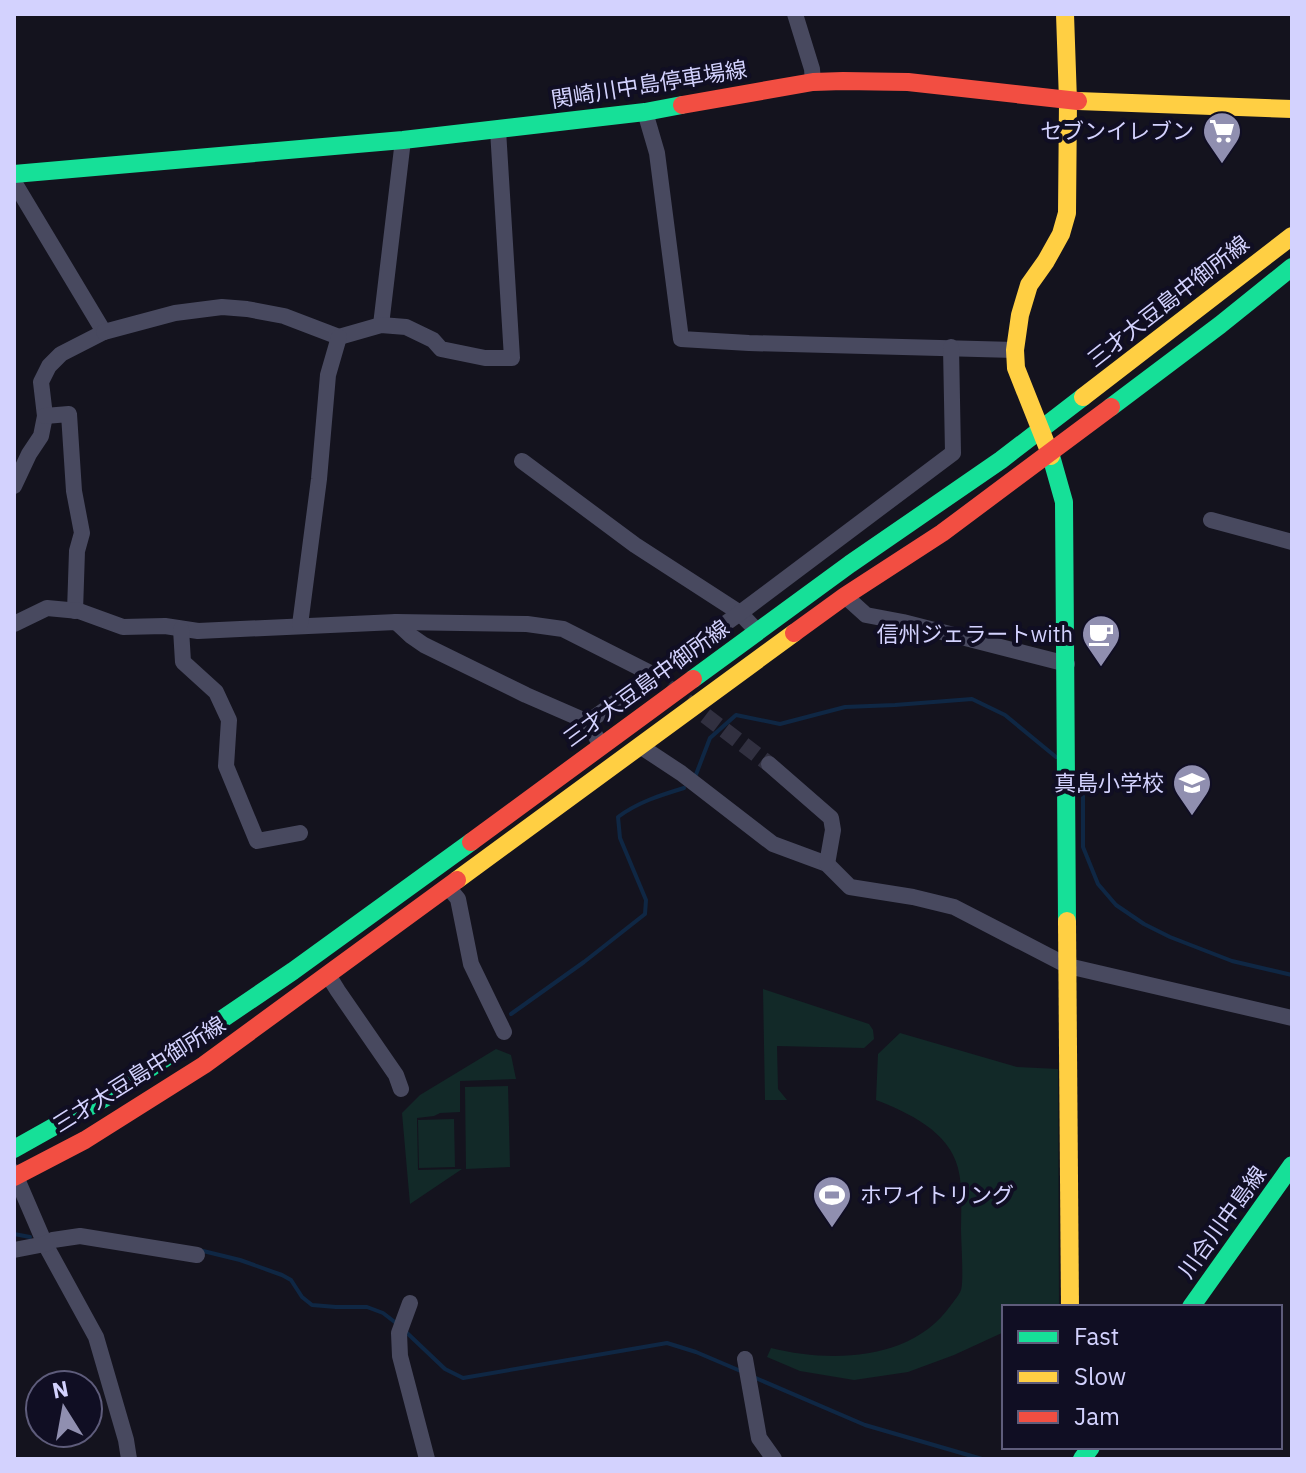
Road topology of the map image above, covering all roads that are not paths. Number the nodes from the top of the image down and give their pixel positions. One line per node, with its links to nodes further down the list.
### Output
1 (795, 14): 3 (street)
2 (1065, 14): 4 (main road)
3 (813, 82): 4 (main road, 関崎川中島停車場線); 6 (main road, 関崎川中島停車場線)
4 (1068, 101): 5 (main road, 関崎川中島停車場線); 17 (main road)
5 (1292, 109)
6 (645, 112): 7 (main road, 関崎川中島停車場線); 16 (street)
7 (498, 130): 8 (main road, 関崎川中島停車場線); 13 (street)
8 (403, 140): 9 (main road, 関崎川中島停車場線); 13 (street)
9 (14, 174)
10 (14, 182): 14 (street)
11 (1292, 236): 19 (main road, 三才大豆島中御所線)
12 (1292, 267): 20 (main road, 三才大豆島中御所線)
13 (381, 325): 15 (street)
14 (104, 332): 15 (street); 18 (street)
15 (339, 337): 30 (street)
16 (951, 347): 17 (street); 27 (street)
17 (1015, 350): 19 (main road)
18 (45, 416): 22 (street); 26 (street)
19 (1041, 430): 20 (main road); 32 (main road, 三才大豆島中御所線)
20 (1050, 453): 25 (main road, 三才大豆島中御所線); 33 (main road)
21 (522, 461): 27 (street)
22 (14, 486)
23 (1211, 520): 24 (street)
24 (1292, 542)
25 (845, 596): 33 (street); 37 (main road, 三才大豆島中御所線)
26 (75, 611): 29 (street); 31 (street)
27 (740, 613): 32 (street); 35 (street)
28 (396, 622): 30 (street); 34 (street); 35 (street)
29 (14, 624)
30 (300, 625): 31 (street)
31 (181, 629): 39 (street)
32 (757, 631): 36 (main road, 三才大豆島中御所線)
33 (1067, 664): 42 (main road)
34 (648, 672)
35 (588, 722): 36 (street)
36 (601, 746): 47 (main road, 三才大豆島中御所線)
37 (640, 746): 40 (street); 41 (main road, 三才大豆島中御所線)
38 (769, 764): 40 (street)
39 (300, 833)
40 (827, 864): 42 (street)
41 (448, 887): 43 (main road, 三才大豆島中御所線); 45 (street)
42 (1068, 966): 44 (street); 54 (main road)
43 (328, 975): 46 (street); 49 (main road, 三才大豆島中御所線)
44 (1292, 1018)
45 (504, 1032)
46 (401, 1089)
47 (14, 1149)
48 (1292, 1165): 55 (main road, 川合川中島線)
49 (15, 1175): 50 (street)
50 (45, 1244): 51 (street); 52 (street); 57 (street)
51 (14, 1250)
52 (197, 1255)
53 (410, 1303): 58 (street)
54 (1070, 1305)
55 (1192, 1305)
56 (746, 1367): 59 (street)
57 (129, 1459)
58 (427, 1459)
59 (774, 1459)

